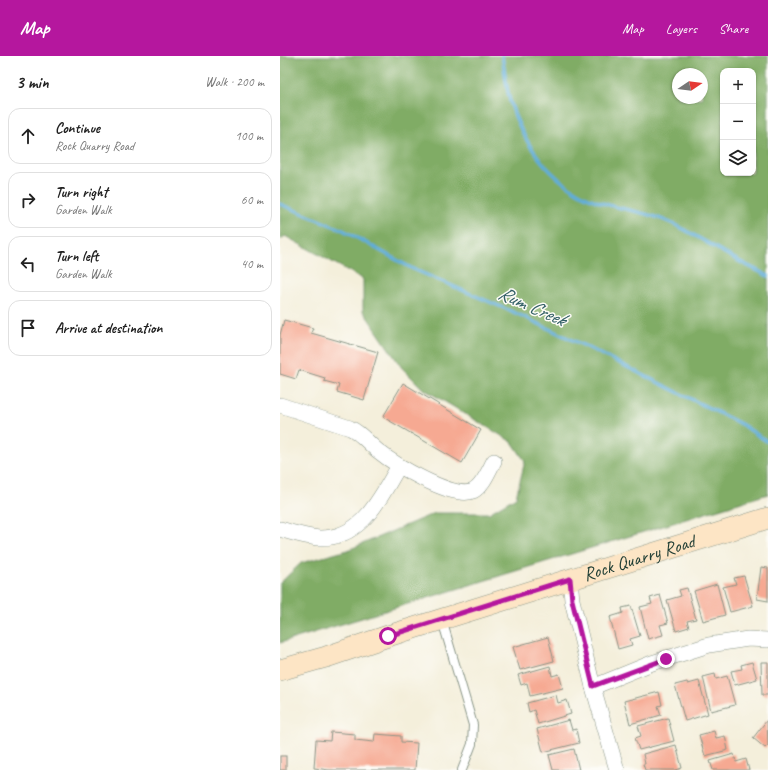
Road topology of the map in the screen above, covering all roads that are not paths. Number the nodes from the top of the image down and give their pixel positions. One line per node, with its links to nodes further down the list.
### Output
1 (280, 405): 3 (street)
2 (494, 461): 3 (street)
3 (399, 466): 5 (street)
4 (768, 518): 6 (street, Rock Quarry Road)
5 (280, 529)
6 (570, 579): 7 (street, Rock Quarry Road); 10 (street)
7 (442, 619): 9 (street, Rock Quarry Road); 11 (lane)
8 (768, 640): 10 (street)
9 (280, 670)
10 (593, 686): 12 (street)
11 (462, 770)
12 (617, 770)

